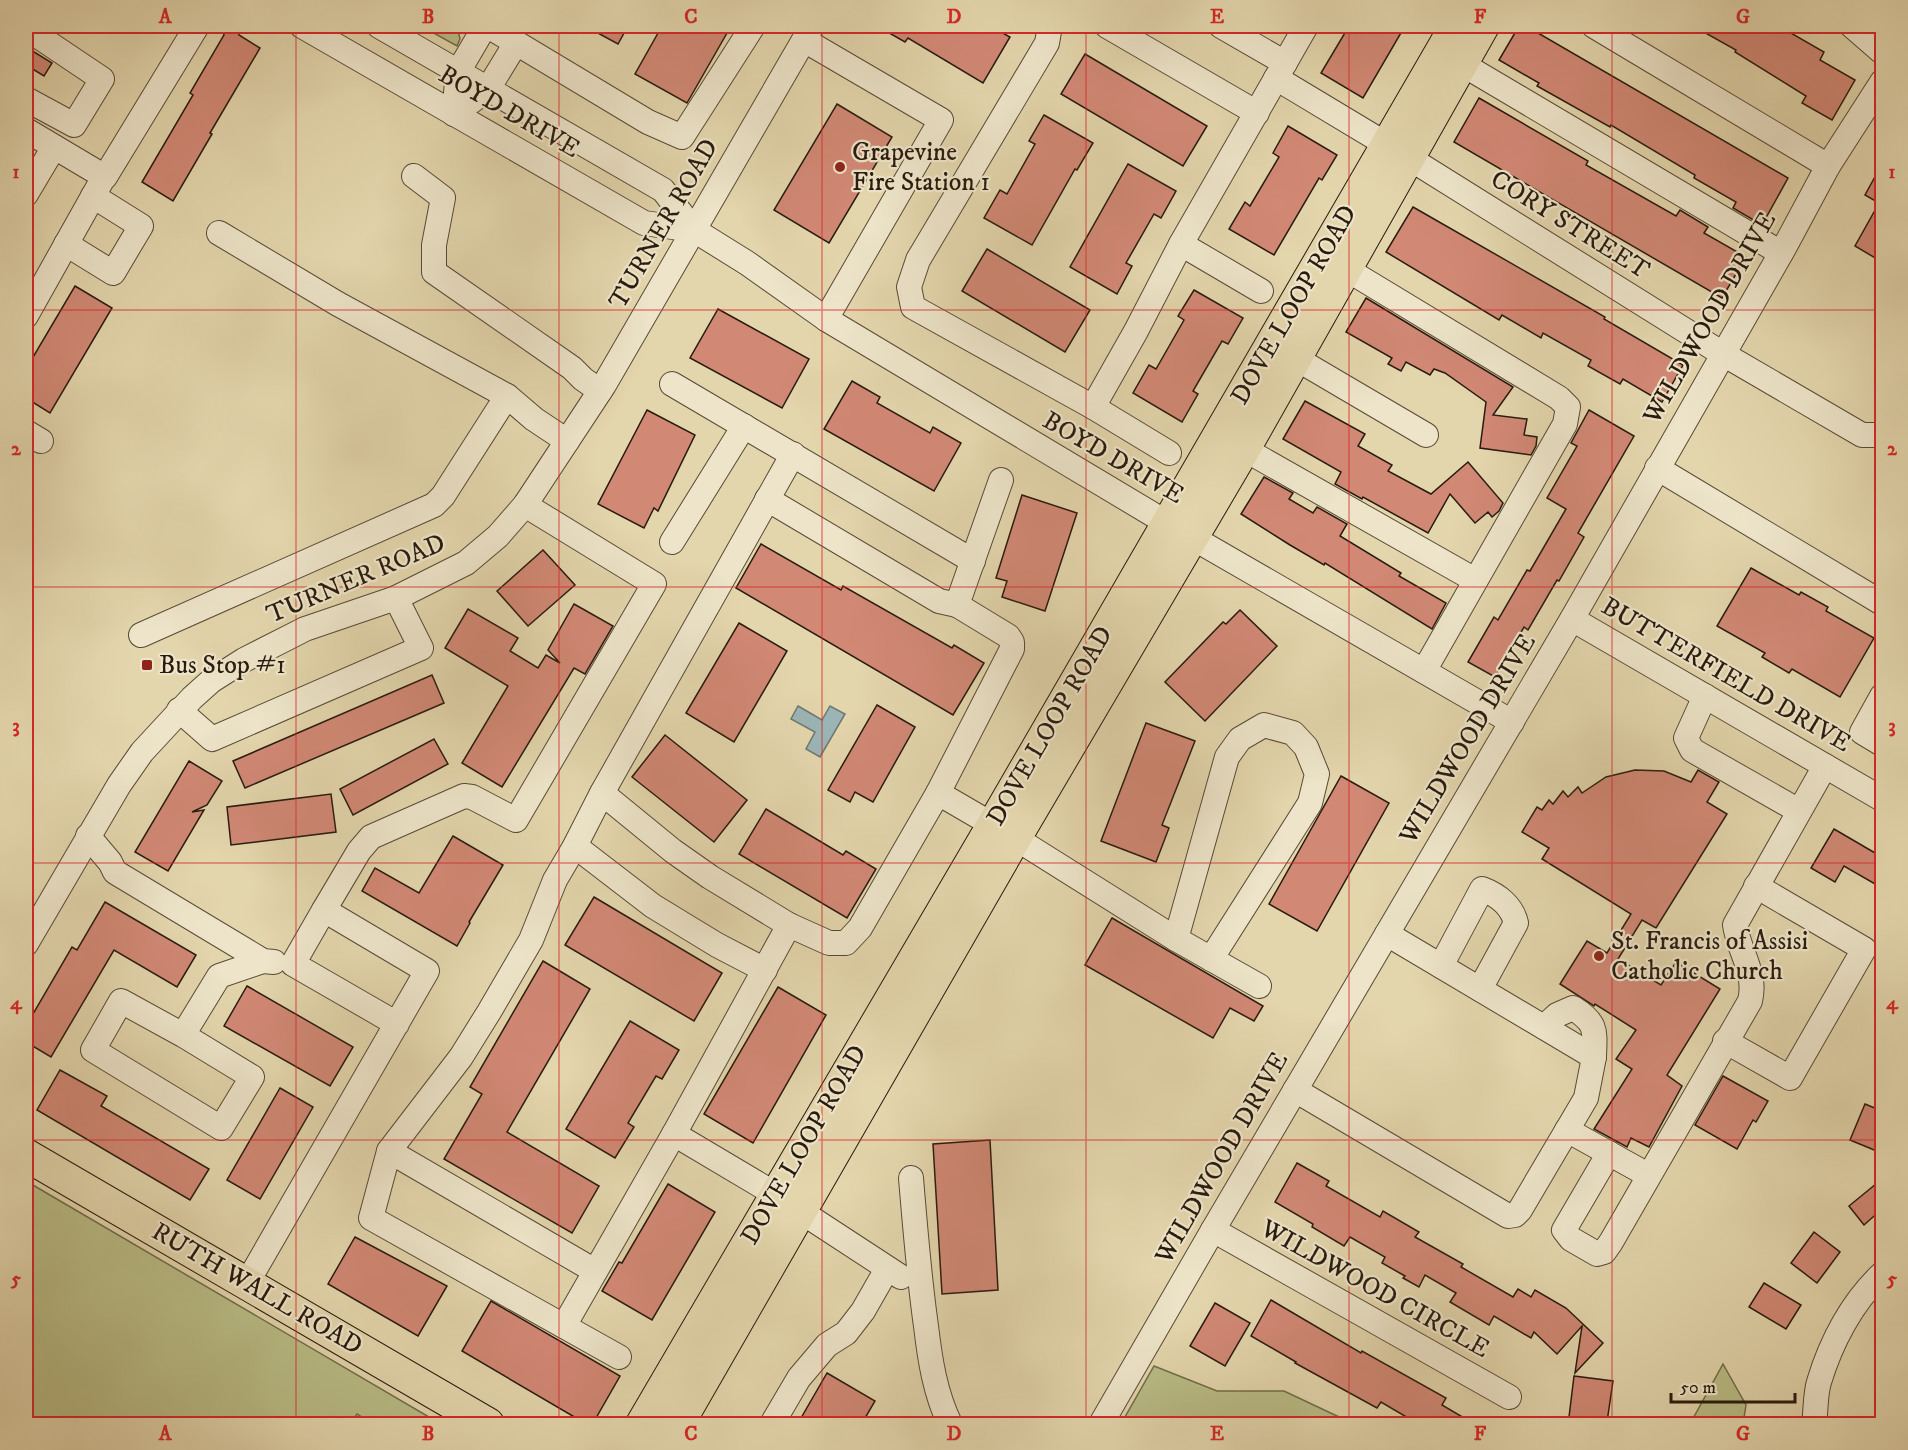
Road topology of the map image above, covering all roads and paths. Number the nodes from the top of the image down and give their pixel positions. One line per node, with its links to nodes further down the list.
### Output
1 (197, 26): 31 (street)
2 (302, 26): 25 (street, BOYD DRIVE)
3 (379, 26): 20 (street, BOYD DRIVE)
4 (487, 26): 16 (street); 20 (street)
5 (753, 26): 16 (street)
6 (1050, 26): 47 (street)
7 (1107, 26): 24 (street)
8 (1221, 26): 19 (street, CORY STREET)
9 (1306, 26): 19 (street)
10 (1456, 26): 28 (main road, DOVE LOOP ROAD)
11 (1484, 26): 18 (main road, DOVE LOOP ROAD)
12 (1594, 26): 29 (street)
13 (1852, 26): 17 (street)
14 (26, 28): 23 (street)
15 (808, 33): 33 (street, TURNER ROAD); 41 (street)
16 (516, 43): 22 (street)
17 (1882, 52)
18 (1462, 64): 28 (main road, DOVE LOOP ROAD); 37 (street)
19 (1280, 70): 24 (street); 28 (street, CORY STREET)
20 (458, 72): 22 (street, BOYD DRIVE); 25 (street)
21 (1882, 82): 29 (street, WILDWOOD DRIVE)
22 (488, 89): 25 (street); 33 (street, BOYD DRIVE)
23 (26, 99)
24 (1257, 113): 36 (street)
25 (454, 114): 33 (street, BOYD DRIVE)
26 (26, 130): 27 (street)
27 (54, 147): 31 (street); 32 (street)
28 (1398, 151): 38 (main road, DOVE LOOP ROAD); 42 (street, CORY STREET); 59 (main road, DOVE LOOP ROAD)
29 (1828, 166): 37 (street, WILDWOOD DRIVE)
30 (414, 176): 45 (street)
31 (99, 187): 35 (street); 35 (street)
32 (26, 195)
33 (694, 230): 41 (street, BOYD DRIVE); 45 (street, TURNER ROAD)
34 (219, 233): 46 (street)
35 (66, 244): 40 (street)
36 (1181, 244): 39 (street); 47 (street)
37 (1781, 253): 42 (street, WILDWOOD DRIVE)
38 (1346, 269): 43 (main road, DOVE LOOP ROAD); 62 (street)
39 (1261, 291)
40 (26, 316)
41 (826, 319): 59 (street, BOYD DRIVE)
42 (1723, 354): 50 (street, CORY STREET); 55 (street, WILDWOOD DRIVE)
43 (1295, 358): 49 (street); 52 (main road, DOVE LOOP ROAD)
44 (672, 384): 48 (street)
45 (600, 390): 51 (street, TURNER ROAD)
46 (507, 396): 51 (street); 67 (street)
47 (1093, 407): 53 (street)
48 (744, 426): 54 (street); 60 (street)
49 (1426, 435)
50 (1882, 435)
51 (567, 441): 58 (street, TURNER ROAD)
52 (1244, 449): 59 (main road, DOVE LOOP ROAD); 62 (street)
53 (1169, 453)
54 (793, 454): 57 (street); 61 (street)
55 (1657, 468): 64 (street); 66 (street, WILDWOOD DRIVE)
56 (1001, 480): 61 (street)
57 (767, 499): 65 (street); 75 (street)
58 (525, 505): 63 (street, TURNER ROAD); 85 (street)
59 (1179, 530): 68 (street, BOYD DRIVE); 79 (main road, DOVE LOOP ROAD)
60 (672, 542)
61 (973, 561): 65 (street)
62 (1475, 580): 68 (street)
63 (396, 598): 71 (street, TURNER ROAD); 71 (street)
64 (1882, 603)
65 (957, 604): 76 (street)
66 (1572, 619): 69 (street, BUTTERFIELD DRIVE); 72 (street, WILDWOOD DRIVE)
67 (141, 635)
68 (1425, 671): 72 (street, BOYD DRIVE)
69 (1705, 696): 74 (street, BUTTERFIELD DRIVE); 78 (street)
70 (1882, 696): 73 (street)
71 (179, 710): 80 (street, TURNER ROAD)
72 (1512, 722): 87 (street, WILDWOOD DRIVE)
73 (1882, 744)
74 (1825, 766): 77 (street, BUTTERFIELD DRIVE); 78 (street)
75 (602, 793): 81 (street); 86 (street)
76 (938, 793): 79 (street); 86 (street)
77 (1881, 796)
78 (1799, 811): 84 (street)
79 (1004, 831): 88 (street); 108 (main road, DOVE LOOP ROAD)
80 (88, 836): 82 (street, TURNER ROAD); 83 (street)
81 (575, 846): 94 (street); 103 (street)
82 (74, 862): 83 (street); 89 (street, TURNER ROAD)
83 (115, 872): 91 (street)
84 (1756, 886): 99 (street); 99 (street)
85 (324, 910): 92 (street); 97 (street)
86 (789, 925): 94 (street)
87 (1387, 934): 93 (street); 100 (street, WILDWOOD DRIVE)
88 (1176, 939): 90 (street); 90 (street)
89 (26, 944)
90 (1211, 959): 95 (street)
91 (263, 961): 92 (street); 98 (street)
92 (293, 964): 97 (street)
93 (1441, 966): 96 (street); 96 (street)
94 (765, 970): 102 (street)
95 (1259, 986)
96 (1480, 989): 101 (street)
97 (397, 1024): 113 (street)
98 (183, 1035): 98 (street)
99 (1725, 1041): 106 (street)
100 (1295, 1090): 101 (street); 109 (street, WILDWOOD DRIVE)
101 (1567, 1130): 104 (street)
102 (674, 1134): 108 (street); 111 (street)
103 (389, 1151): 111 (street); 115 (street)
104 (1609, 1153): 106 (street); 106 (street)
105 (26, 1155): 113 (main road, RUTH WALL ROAD)
106 (1648, 1175)
107 (911, 1178): 114 (street)
108 (788, 1202): 110 (street); 119 (main road, DOVE LOOP ROAD); 120 (main road, DOVE LOOP ROAD)
109 (1213, 1230): 117 (street, WILDWOOD CIRCLE); 123 (street, WILDWOOD DRIVE)
110 (888, 1269): 114 (street); 121 (street)
111 (595, 1271): 115 (street)
112 (1882, 1274): 124 (street)
113 (248, 1283): 118 (main road, RUTH WALL ROAD)
114 (920, 1288): 122 (street)
115 (564, 1326): 116 (street)
116 (619, 1357)
117 (1509, 1397)
118 (488, 1425)
119 (642, 1425)
120 (678, 1425)
121 (772, 1425)
122 (950, 1425)
123 (1101, 1425)
124 (1814, 1425)

